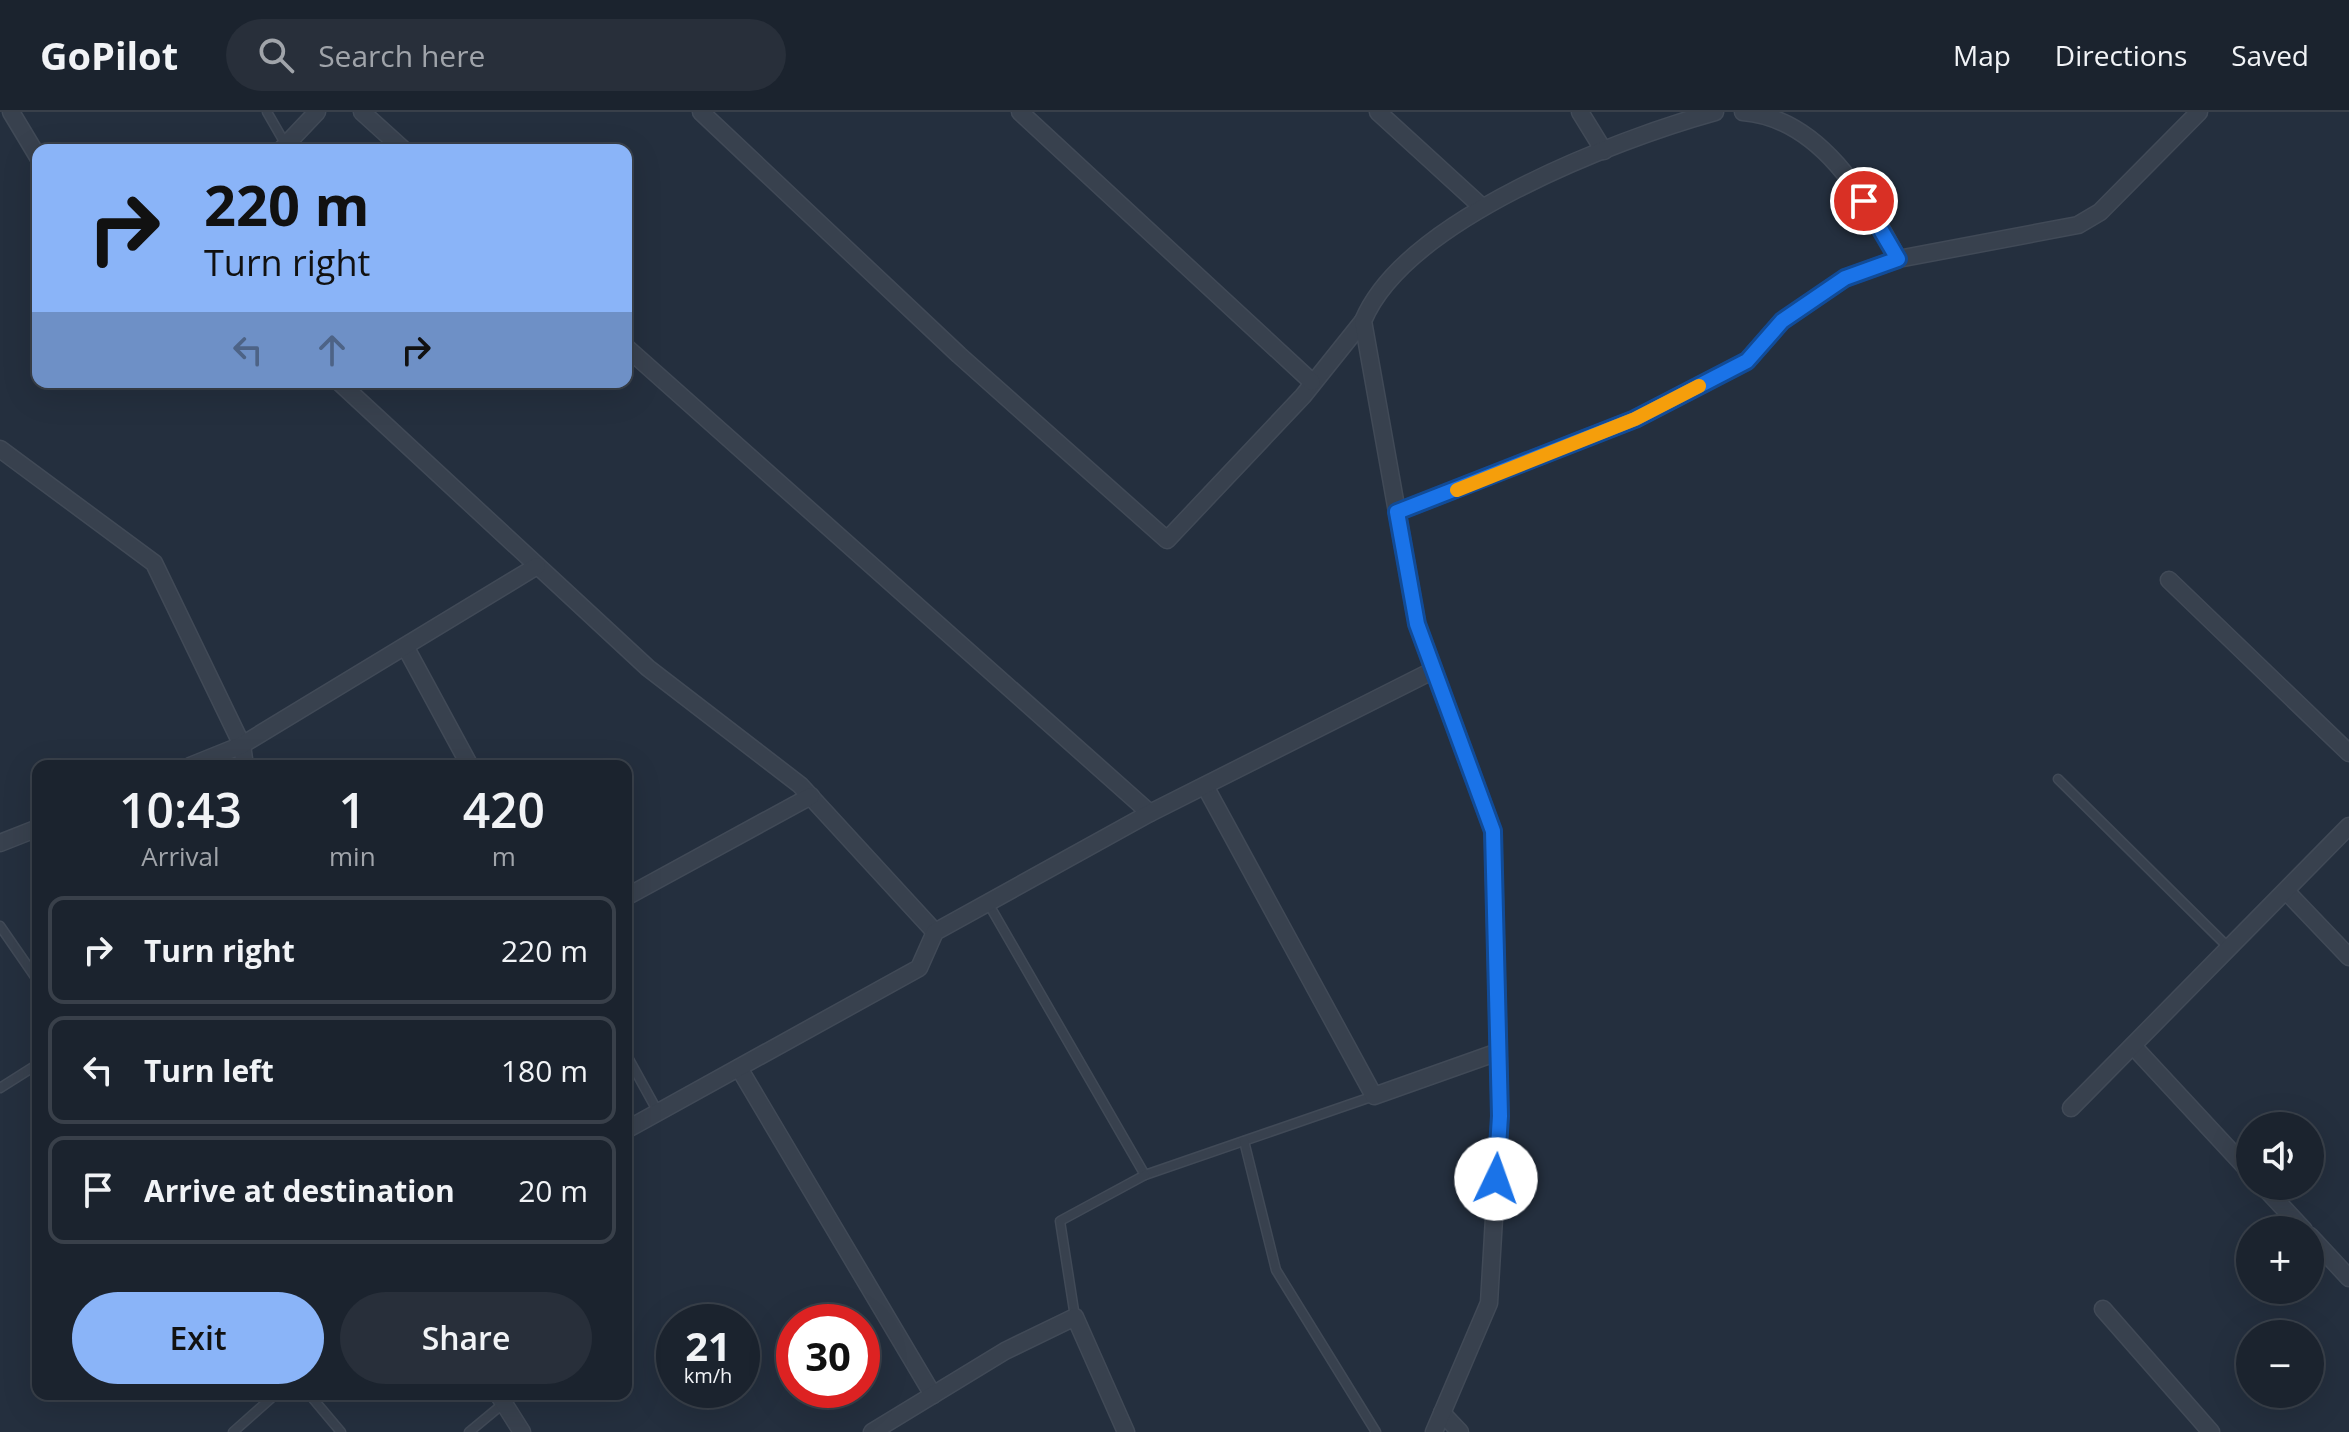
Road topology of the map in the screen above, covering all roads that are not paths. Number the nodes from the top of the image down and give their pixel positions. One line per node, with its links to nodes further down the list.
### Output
1 (11, 112): 15 (street)
2 (267, 112): 12 (lane)
3 (317, 112): 13 (street)
4 (362, 112): 14 (street)
5 (701, 112): 21 (street)
6 (1020, 112): 21 (street)
7 (1378, 112): 17 (street)
8 (1580, 112): 16 (street)
9 (1715, 112): 16 (street)
10 (1743, 112): 18 (street)
11 (2199, 112): 18 (street)
12 (281, 144)
13 (287, 144)
14 (397, 144)
15 (32, 147)
16 (1604, 151): 17 (street)
17 (1482, 207): 19 (street)
18 (1898, 259): 24 (street)
19 (1363, 321): 21 (street); 24 (street)
20 (632, 352): 37 (street)
21 (1312, 382)
22 (345, 388): 25 (street)
23 (0, 449): 29 (street)
24 (1397, 512): 28 (street)
25 (537, 566): 27 (street); 36 (street)
26 (2169, 580): 30 (street)
27 (406, 648): 29 (street); 33 (street)
28 (1434, 670): 35 (street); 50 (street)
29 (242, 745): 31 (street); 32 (street)
30 (2349, 753)
31 (205, 760)
32 (244, 760)
33 (467, 760)
34 (2058, 779): 46 (lane)
35 (1205, 786): 37 (street); 55 (street)
36 (811, 796): 42 (street); 45 (street)
37 (1150, 813): 43 (street)
38 (2349, 826): 41 (street)
39 (32, 830): 40 (street)
40 (0, 843)
41 (2286, 891): 46 (street); 47 (street)
42 (632, 894)
43 (988, 903): 45 (street); 61 (lane)
44 (0, 926): 48 (lane)
45 (935, 932): 53 (street)
46 (2230, 949): 49 (street)
47 (2349, 957)
48 (32, 972)
49 (2134, 1047): 56 (street); 60 (street)
50 (1498, 1052): 55 (street); 73 (street)
51 (632, 1065): 57 (lane)
52 (32, 1068): 54 (lane)
53 (739, 1068): 57 (street); 68 (street)
54 (0, 1088)
55 (1374, 1096): 59 (lane)
56 (2071, 1108)
57 (658, 1112): 58 (street)
58 (632, 1127)
59 (1244, 1141): 61 (lane); 80 (lane)
60 (2236, 1157)
61 (1145, 1175): 67 (lane)
62 (2276, 1200): 63 (street)
63 (2291, 1216)
64 (2324, 1251): 65 (street)
65 (2349, 1278)
66 (2103, 1309): 83 (street)
67 (1075, 1317): 68 (street); 79 (street)
68 (933, 1395): 78 (street)
69 (269, 1400): 74 (lane)
70 (314, 1400): 75 (lane)
71 (500, 1400): 76 (lane)
72 (502, 1400): 77 (street)
73 (1442, 1413): 81 (street); 82 (street)
74 (233, 1432)
75 (341, 1432)
76 (469, 1432)
77 (522, 1432)
78 (872, 1432)
79 (1126, 1432)
80 (1376, 1432)
81 (1434, 1432)
82 (1460, 1432)
83 (2211, 1432)

